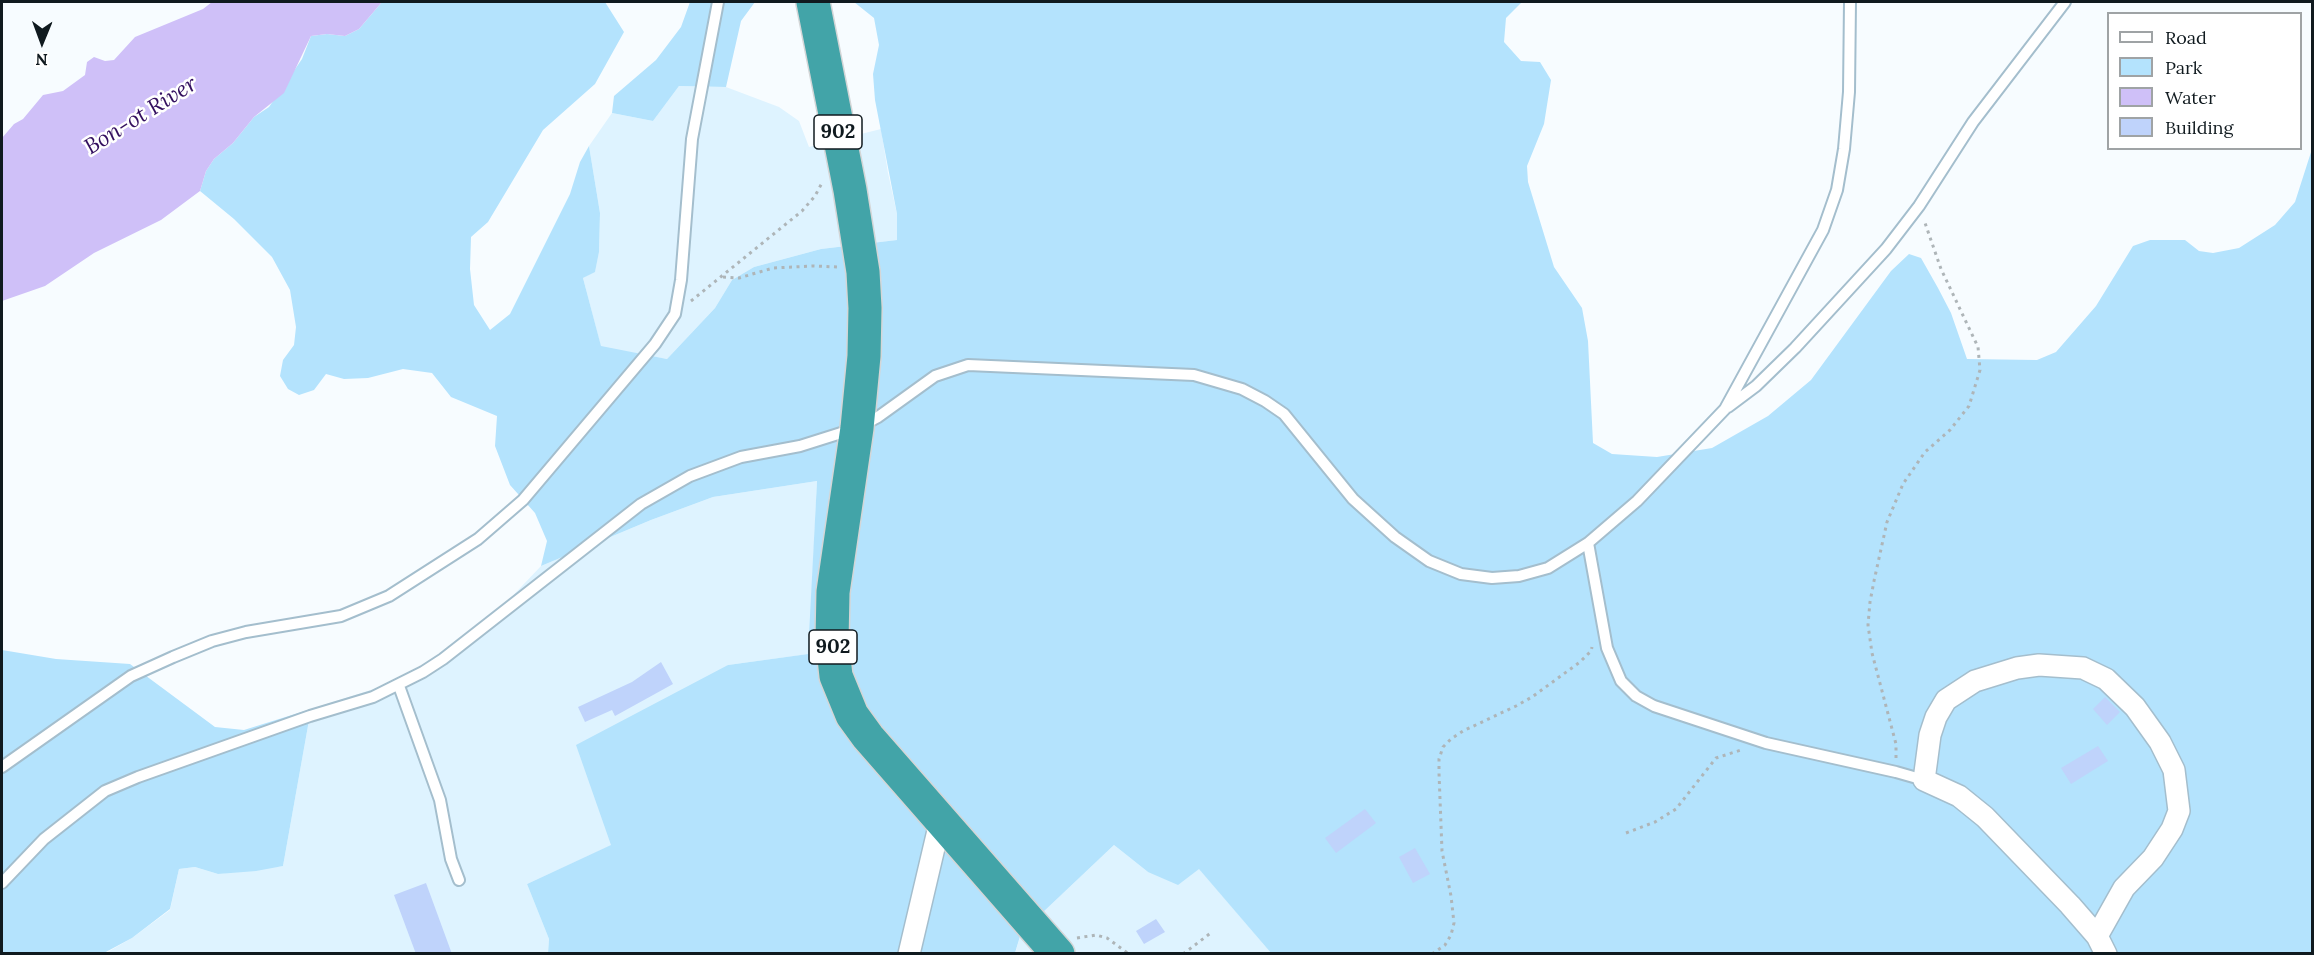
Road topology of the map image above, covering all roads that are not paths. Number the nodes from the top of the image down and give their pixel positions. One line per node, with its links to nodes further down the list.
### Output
1 (717, 2): 9 (lane)
2 (813, 2): 6 (highway, 902)
3 (1850, 2): 5 (lane)
4 (2065, 2): 5 (lane)
5 (1725, 409): 7 (lane)
6 (857, 428): 7 (lane); 8 (lane); 11 (highway, 902)
7 (1588, 543): 10 (lane)
8 (399, 686): 12 (lane); 13 (lane)
9 (2, 767)
10 (1924, 780): 14 (street); 14 (street)
11 (941, 818): 15 (highway, 902); 16 (street)
12 (459, 880)
13 (2, 884)
14 (2102, 945)
15 (1058, 953)
16 (909, 954)

